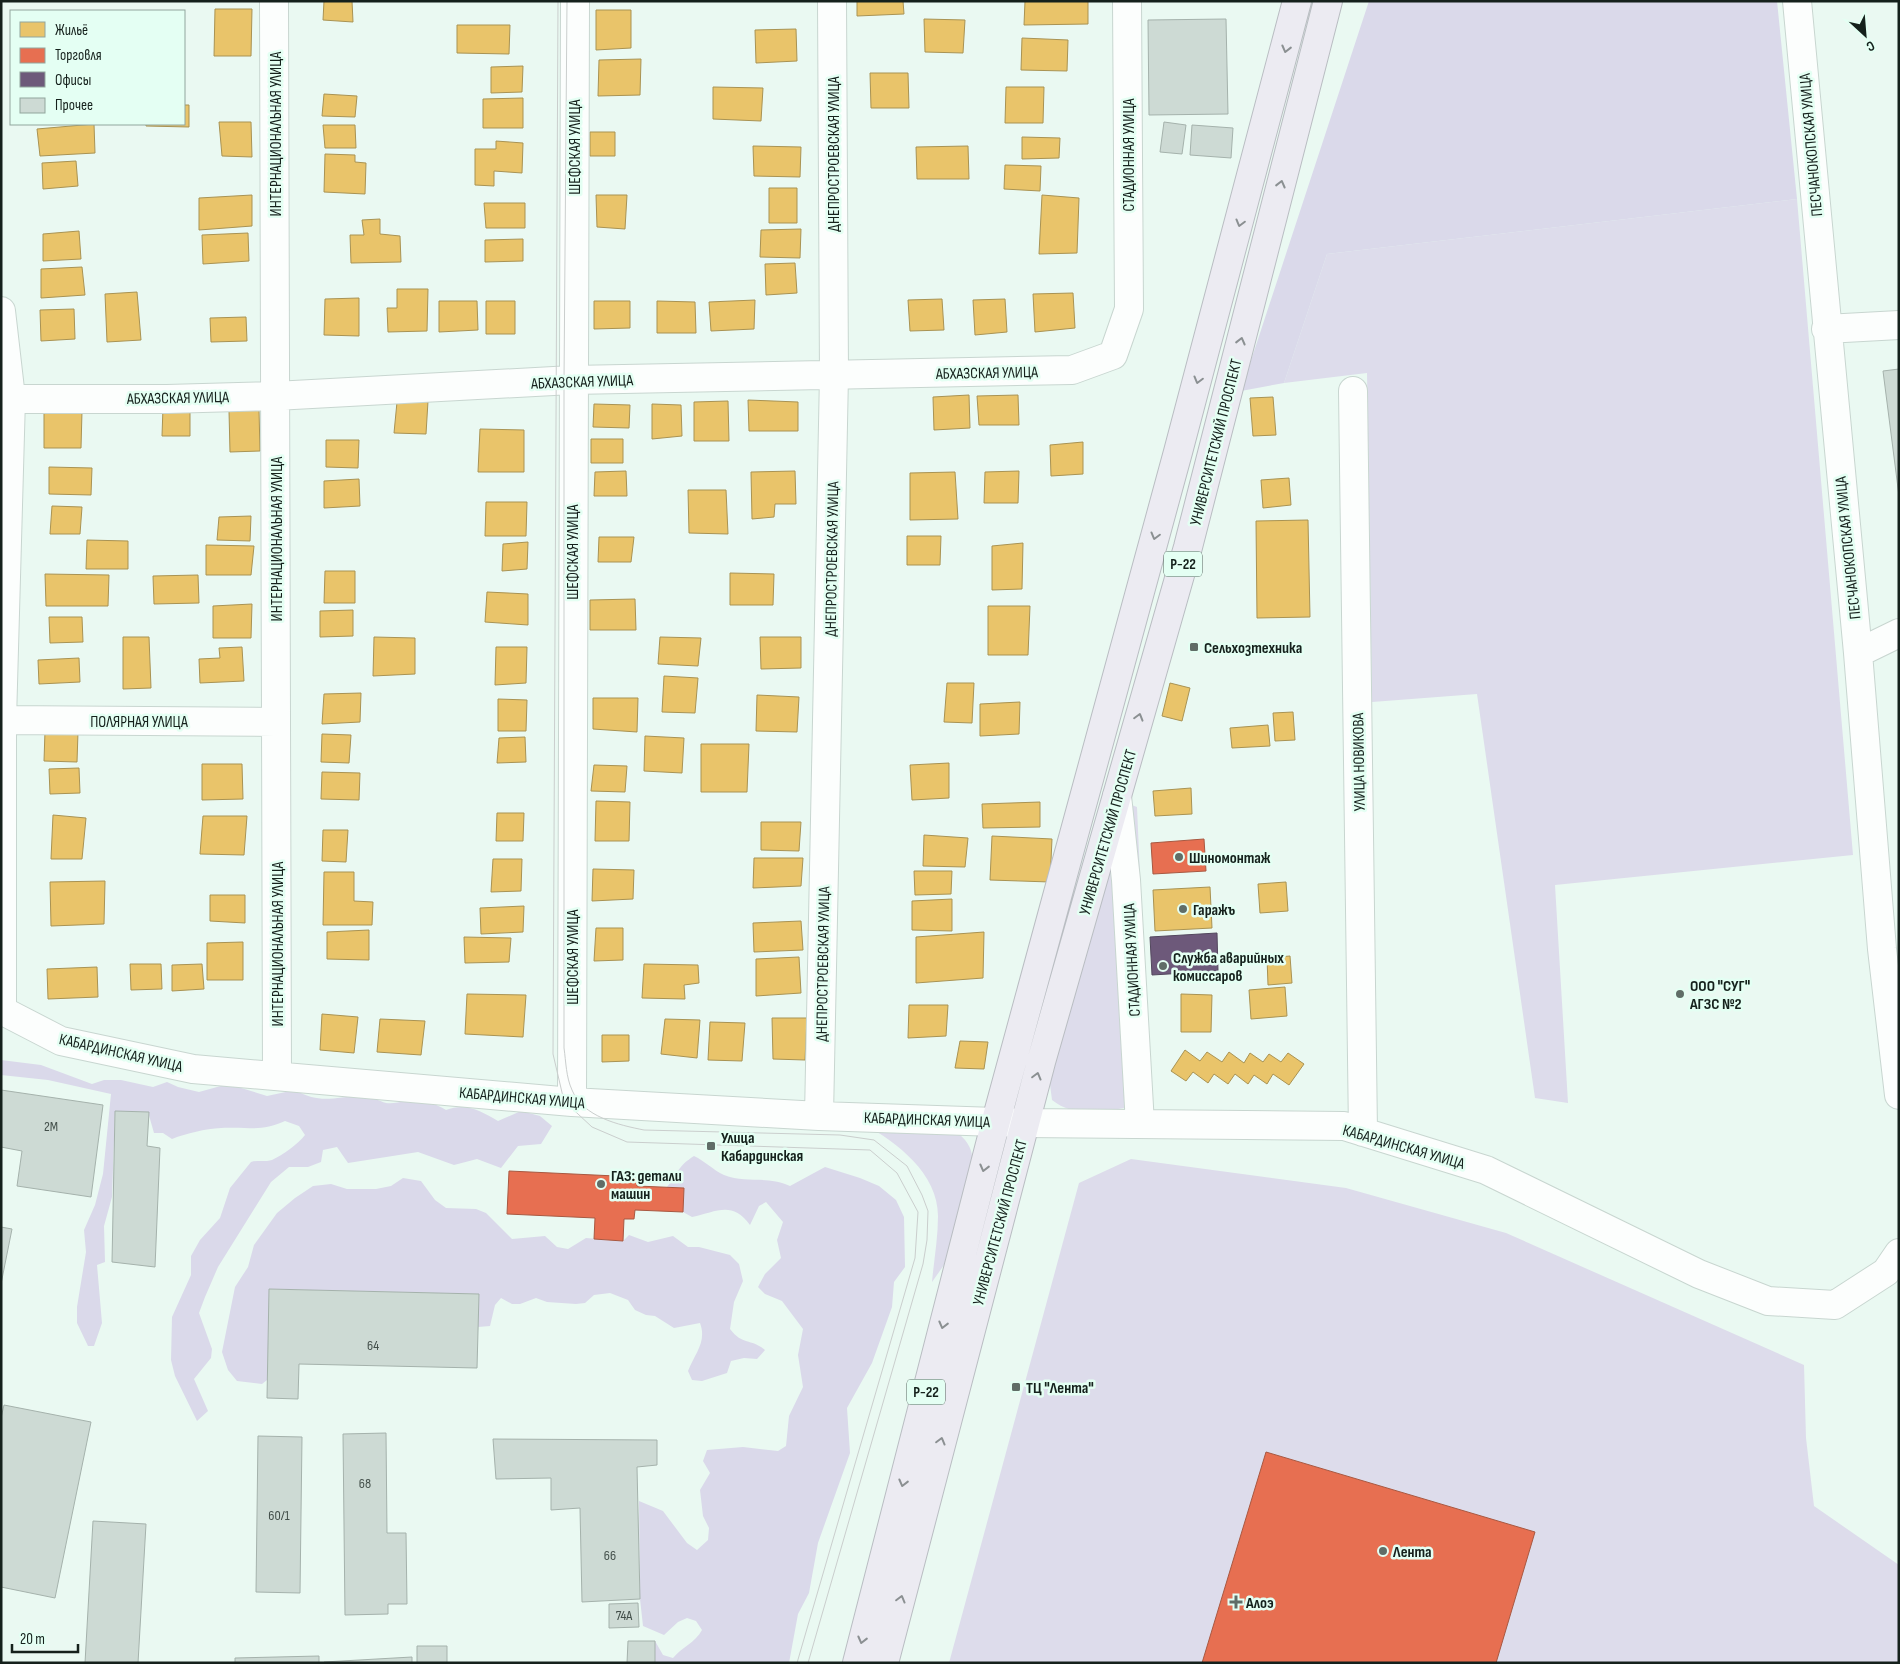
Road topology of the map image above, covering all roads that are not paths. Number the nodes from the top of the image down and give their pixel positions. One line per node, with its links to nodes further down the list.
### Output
1 (274, 1): 15 (street, ИНТЕРНАЦИОНАЛЬНАЯ УЛИЦА)
2 (575, 1): 13 (street, ШЕФСКАЯ УЛИЦА)
3 (832, 1): 12 (street, ДНЕПРОСТРОЕВСКАЯ УЛИЦА)
4 (1127, 1): 8 (street, СТАДИОННАЯ УЛИЦА)
5 (1297, 1): 27 (highway, УНИВЕРСИТЕТСКИЙ ПРОСПЕКТ / Р-22, one-way to 27)
6 (1328, 1): 21 (highway, УНИВЕРСИТЕТСКИЙ ПРОСПЕКТ / Р-22, one-way to 6)
7 (1797, 1): 11 (street, ПЕСЧАНОКОПСКАЯ УЛИЦА)
8 (1129, 309): 12 (street, АБХАЗСКАЯ УЛИЦА)
9 (1, 311): 16 (street)
10 (1899, 325): 11 (street)
11 (1826, 329): 18 (street, ПЕСЧАНОКОПСКАЯ УЛИЦА)
12 (834, 375): 13 (street, АБХАЗСКАЯ УЛИЦА); 26 (street, ДНЕПРОСТРОЕВСКАЯ УЛИЦА)
13 (572, 380): 15 (street, АБХАЗСКАЯ УЛИЦА); 25 (street, ШЕФСКАЯ УЛИЦА)
14 (1352, 391): 30 (street, УЛИЦА НОВИКОВА)
15 (275, 396): 16 (street, АБХАЗСКАЯ УЛИЦА); 20 (street, ИНТЕРНАЦИОНАЛЬНАЯ УЛИЦА)
16 (6, 398): 19 (street)
17 (1899, 633): 18 (street)
18 (1858, 653): 24 (street, ПЕСЧАНОКОПСКАЯ УЛИЦА)
19 (2, 720): 20 (street, ПОЛЯРНАЯ УЛИЦА); 22 (street)
20 (276, 722): 23 (street, ИНТЕРНАЦИОНАЛЬНАЯ УЛИЦА)
21 (1117, 796): 28 (highway, УНИВЕРСИТЕТСКИЙ ПРОСПЕКТ / Р-22, one-way to 21); 29 (street, СТАДИОННАЯ УЛИЦА)
22 (2, 1010): 23 (street, КАБАРДИНСКАЯ УЛИЦА)
23 (277, 1076): 25 (street, КАБАРДИНСКАЯ УЛИЦА)
24 (1899, 1095)
25 (572, 1102): 26 (street, КАБАРДИНСКАЯ УЛИЦА)
26 (819, 1116): 27 (street, КАБАРДИНСКАЯ УЛИЦА)
27 (996, 1121): 28 (street, КАБАРДИНСКАЯ УЛИЦА); 32 (highway, УНИВЕРСИТЕТСКИЙ ПРОСПЕКТ / Р-22, one-way to 32)
28 (1025, 1123): 29 (street, КАБАРДИНСКАЯ УЛИЦА); 33 (highway, УНИВЕРСИТЕТСКИЙ ПРОСПЕКТ / Р-22, one-way to 28)
29 (1140, 1124): 30 (street, КАБАРДИНСКАЯ УЛИЦА)
30 (1364, 1132): 31 (street, КАБАРДИНСКАЯ УЛИЦА)
31 (1899, 1253)
32 (857, 1663)
33 (884, 1663)

